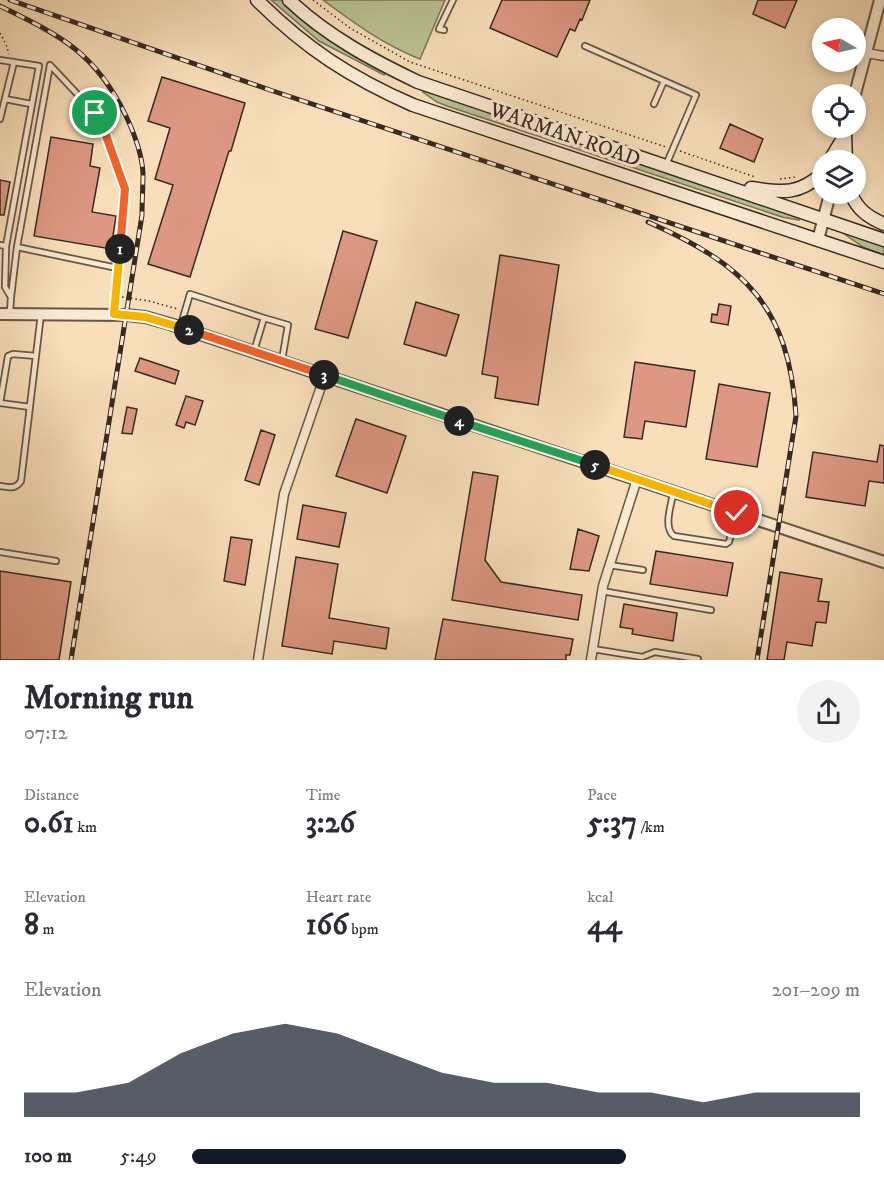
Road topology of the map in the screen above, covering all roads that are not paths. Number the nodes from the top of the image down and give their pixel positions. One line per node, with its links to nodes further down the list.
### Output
1 (257, 0): 23 (main road, WARMAN ROAD)
2 (289, 0): 16 (main road, WARMAN ROAD)
3 (453, 0): 5 (lane)
4 (880, 0): 7 (street)
5 (444, 30)
6 (585, 46): 11 (lane)
7 (866, 53): 8 (street)
8 (884, 56)
9 (0, 60): 10 (lane)
10 (13, 62): 12 (lane); 13 (lane)
11 (664, 81): 14 (lane); 16 (lane)
12 (5, 99): 13 (lane); 15 (lane)
13 (31, 104): 25 (lane)
14 (654, 104)
15 (0, 118)
16 (666, 165): 18 (main road, WARMAN ROAD)
17 (812, 182): 18 (main road)
18 (724, 185): 21 (main road, WARMAN ROAD)
19 (828, 204): 21 (street)
20 (856, 204): 22 (main road)
21 (824, 219): 23 (street); 24 (main road, WARMAN ROAD)
22 (884, 224)
23 (818, 240): 27 (main road, WARMAN ROAD)
24 (884, 240)
25 (3, 246): 29 (lane)
26 (17, 247): 28 (lane); 28 (lane); 29 (lane)
27 (884, 262)
28 (117, 268): 32 (lane)
29 (10, 297): 31 (lane)
30 (41, 313): 31 (street); 32 (street); 36 (lane)
31 (5, 314)
32 (114, 314): 34 (street)
33 (264, 318): 34 (lane); 35 (lane); 37 (lane)
34 (180, 328): 35 (street)
35 (254, 352): 37 (street)
36 (36, 356): 39 (lane); 39 (lane)
37 (282, 361): 38 (street)
38 (325, 375): 40 (street); 53 (street)
39 (30, 407): 41 (lane)
40 (637, 478): 42 (street); 47 (street)
41 (0, 486)
42 (673, 491): 43 (street); 43 (lane)
43 (737, 513): 46 (street)
44 (0, 552): 45 (lane)
45 (56, 561)
46 (884, 562)
47 (609, 565): 48 (lane); 49 (street)
48 (643, 570)
49 (602, 591): 50 (lane); 51 (street)
50 (711, 610)
51 (592, 649): 52 (lane); 54 (street)
52 (698, 659)
53 (258, 660)
54 (591, 660)

